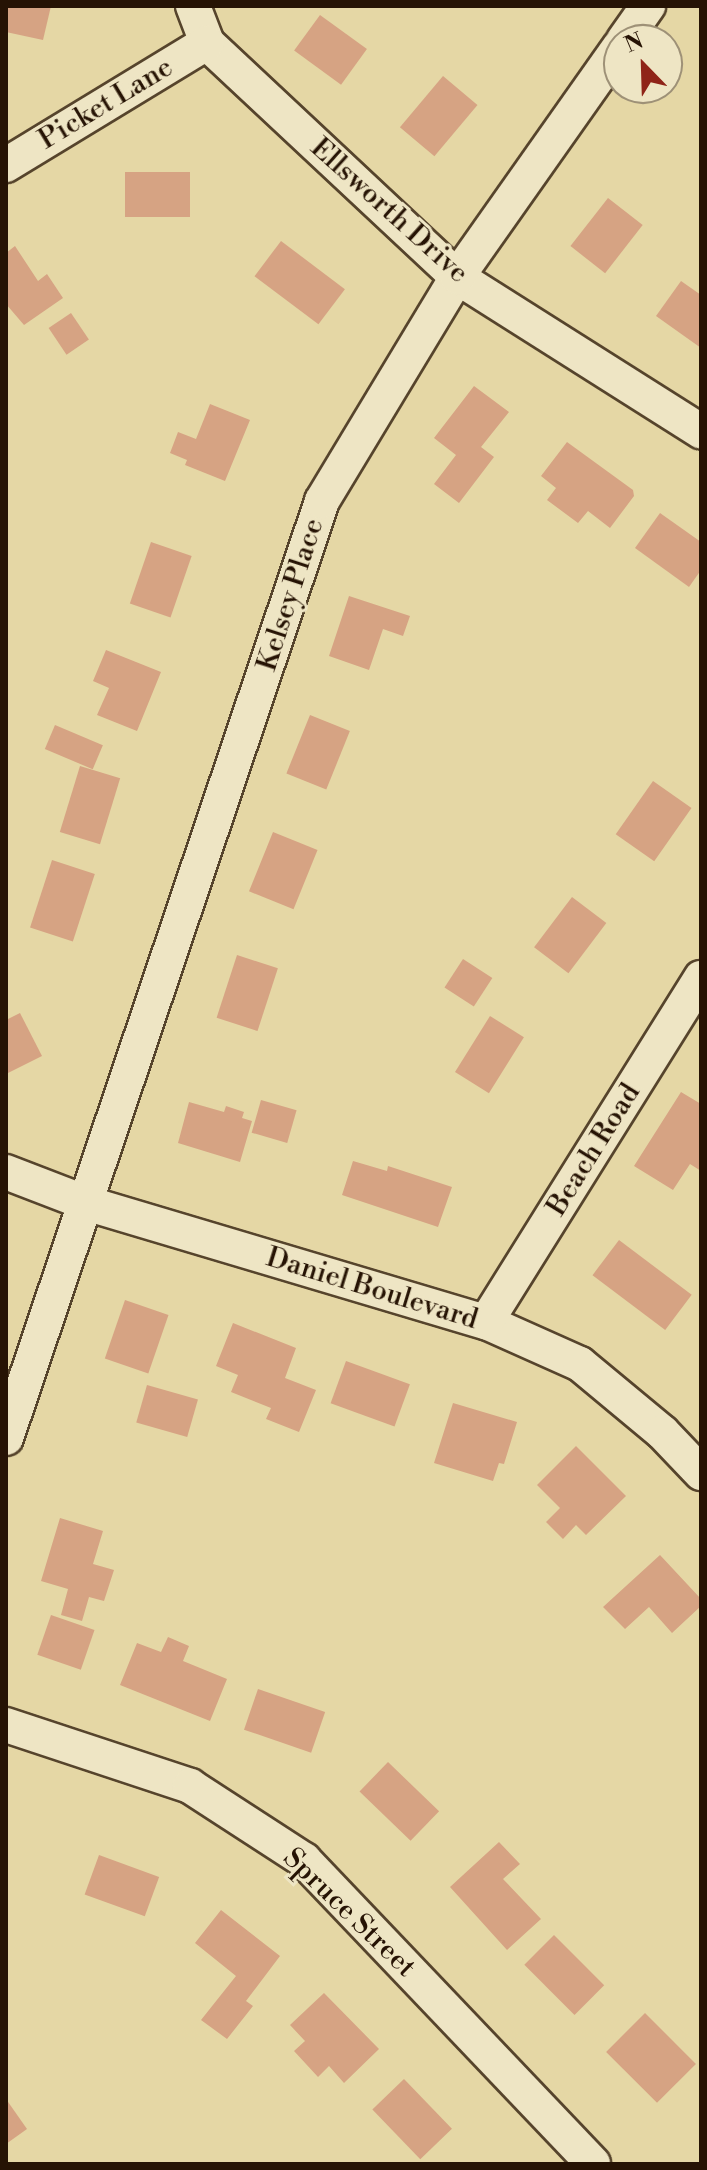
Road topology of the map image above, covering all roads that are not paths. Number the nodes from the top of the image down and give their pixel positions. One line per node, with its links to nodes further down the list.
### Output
1 (193, 6): 4 (street, Ellsworth Drive)
2 (648, 6): 3 (street)
3 (635, 24)
4 (207, 43): 6 (street, Picket Lane); 7 (street, Ellsworth Drive)
5 (603, 70): 7 (street, Kelsey Place)
6 (6, 165)
7 (457, 277): 8 (street, Ellsworth Drive); 11 (street, Kelsey Place)
8 (701, 431)
9 (701, 978): 12 (street, Beach Road)
10 (6, 1172): 11 (street, Daniel Boulevard)
11 (89, 1204): 12 (street, Daniel Boulevard); 13 (street, Kelsey Place)
12 (486, 1322): 14 (street, Daniel Boulevard)
13 (6, 1438)
14 (701, 1473)
15 (6, 1725): 16 (street, Spruce Street)
16 (593, 2164)

